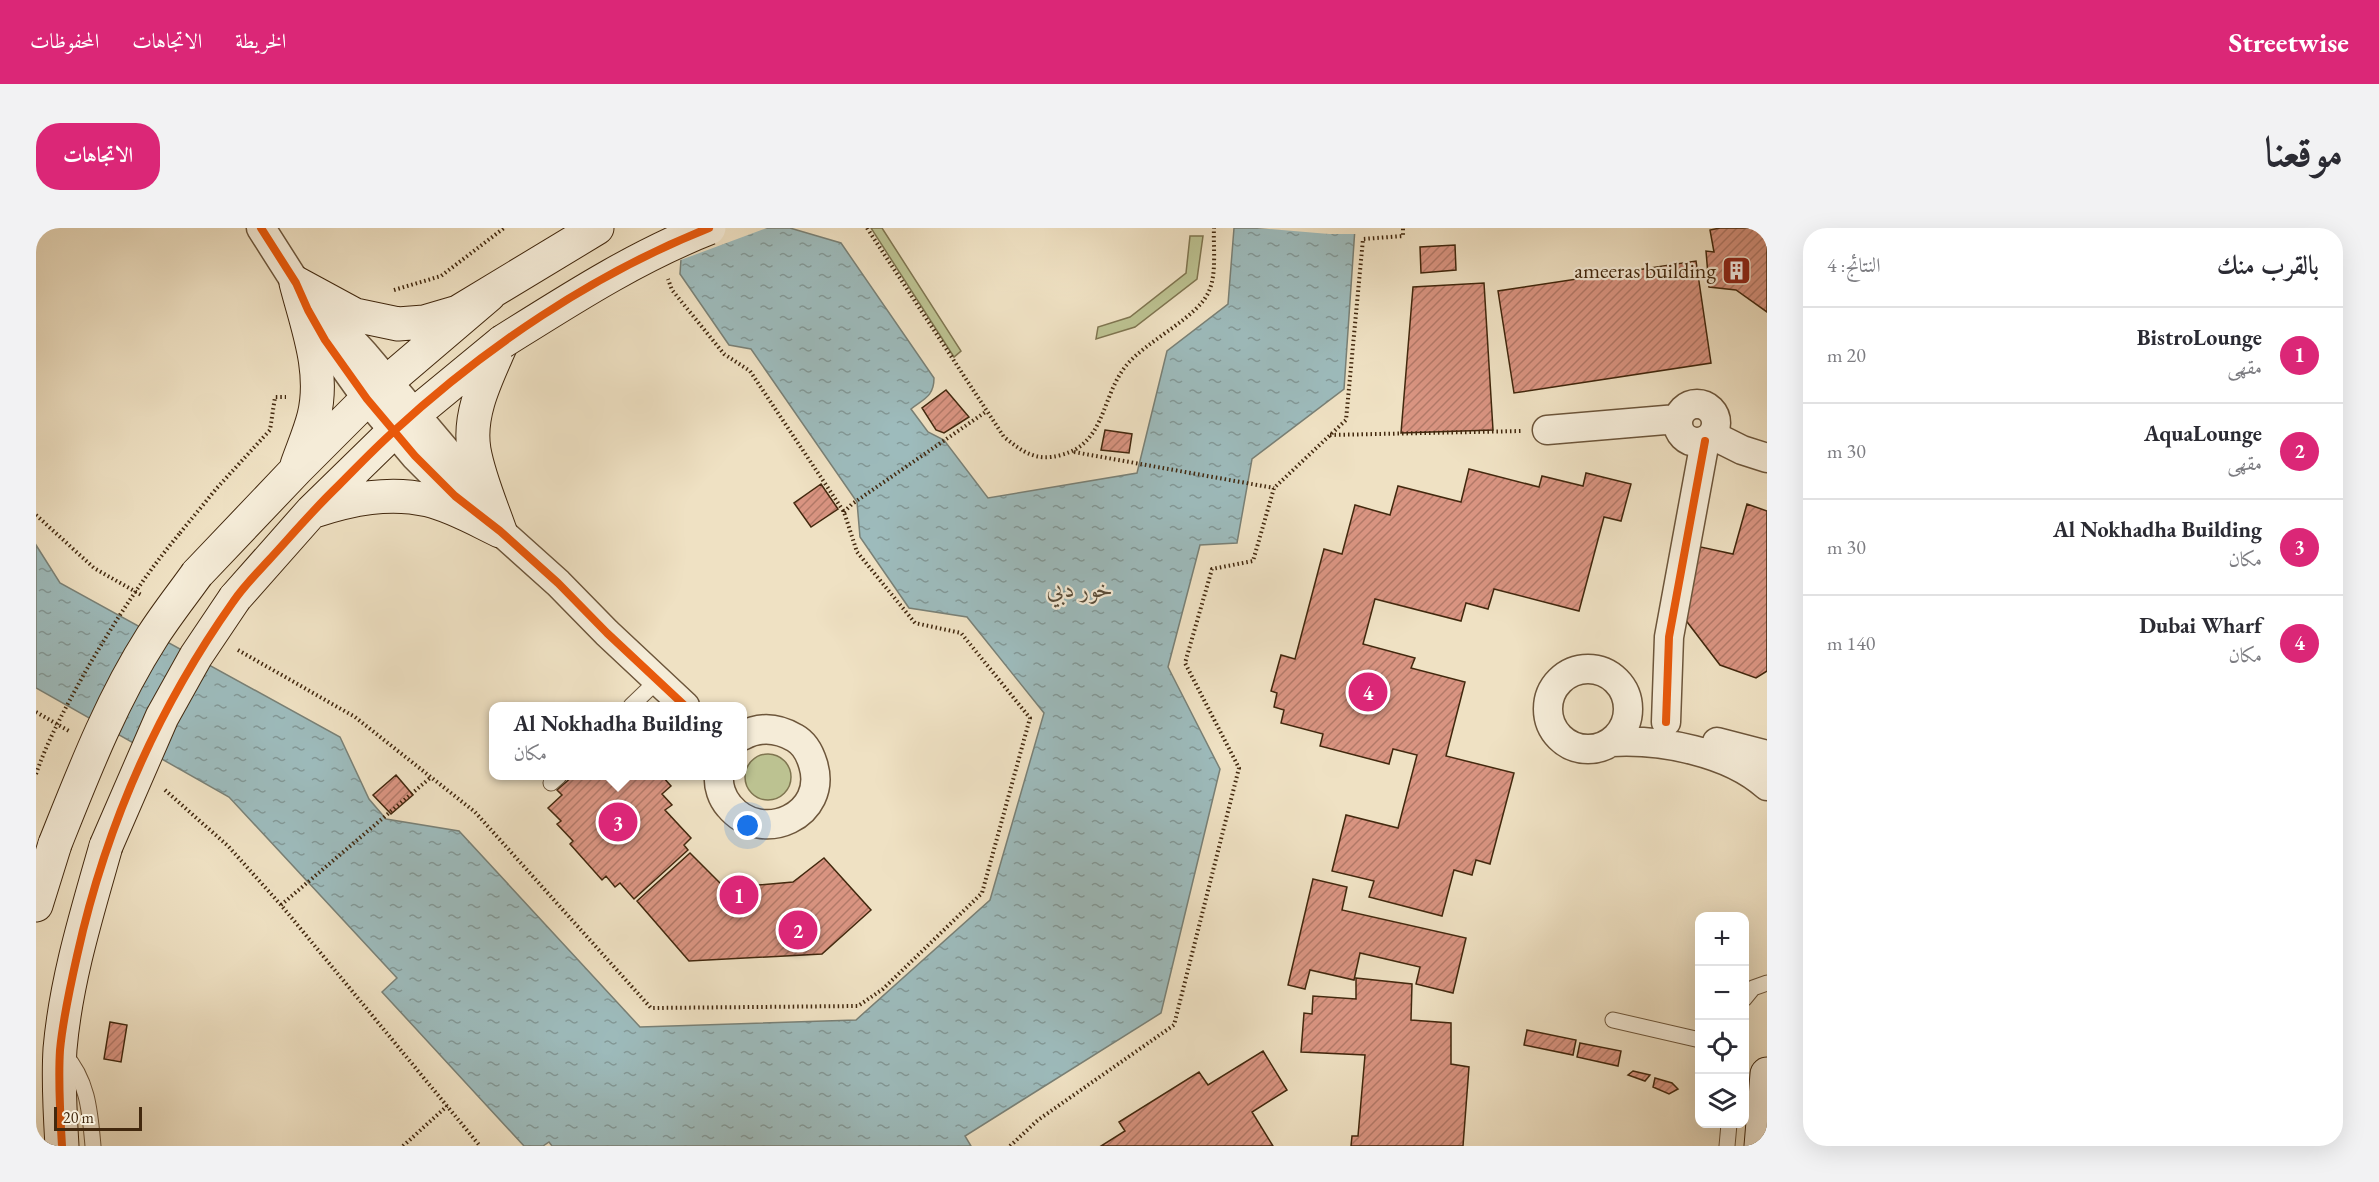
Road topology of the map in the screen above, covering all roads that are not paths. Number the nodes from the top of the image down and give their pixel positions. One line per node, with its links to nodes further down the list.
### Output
1 (261, 228): 4 (street)
2 (597, 228): 5 (street)
3 (709, 228): 6 (street, bridge)
4 (296, 283): 5 (street); 7 (street); 12 (street)
5 (489, 295): 7 (street)
6 (502, 342): 8 (street); 14 (street)
7 (377, 390): 8 (street); 12 (street)
8 (404, 423): 13 (street); 14 (street)
9 (1547, 430): 10 (street)
10 (1709, 438): 11 (street); 20 (street)
11 (1767, 458)
12 (296, 470): 25 (street, bridge)
13 (312, 512): 14 (street); 30 (street, bridge)
14 (500, 531): 15 (street)
15 (657, 681): 17 (lane); 18 (street)
16 (1627, 695): 20 (street); 21 (street); 21 (street)
17 (635, 702)
18 (681, 702)
19 (747, 734): 23 (street)
20 (1679, 734): 21 (street); 22 (street); 24 (street)
21 (1611, 742)
22 (1767, 755)
23 (719, 780)
24 (1767, 786)
25 (37, 897)
26 (1767, 982): 27 (lane)
27 (1749, 994)
28 (1613, 1020): 29 (lane)
29 (1695, 1039)
30 (60, 1050): 33 (street); 34 (lane)
31 (1767, 1074): 36 (street)
32 (1729, 1128): 35 (lane)
33 (62, 1146)
34 (93, 1146)
35 (1727, 1146)
36 (1761, 1146)

